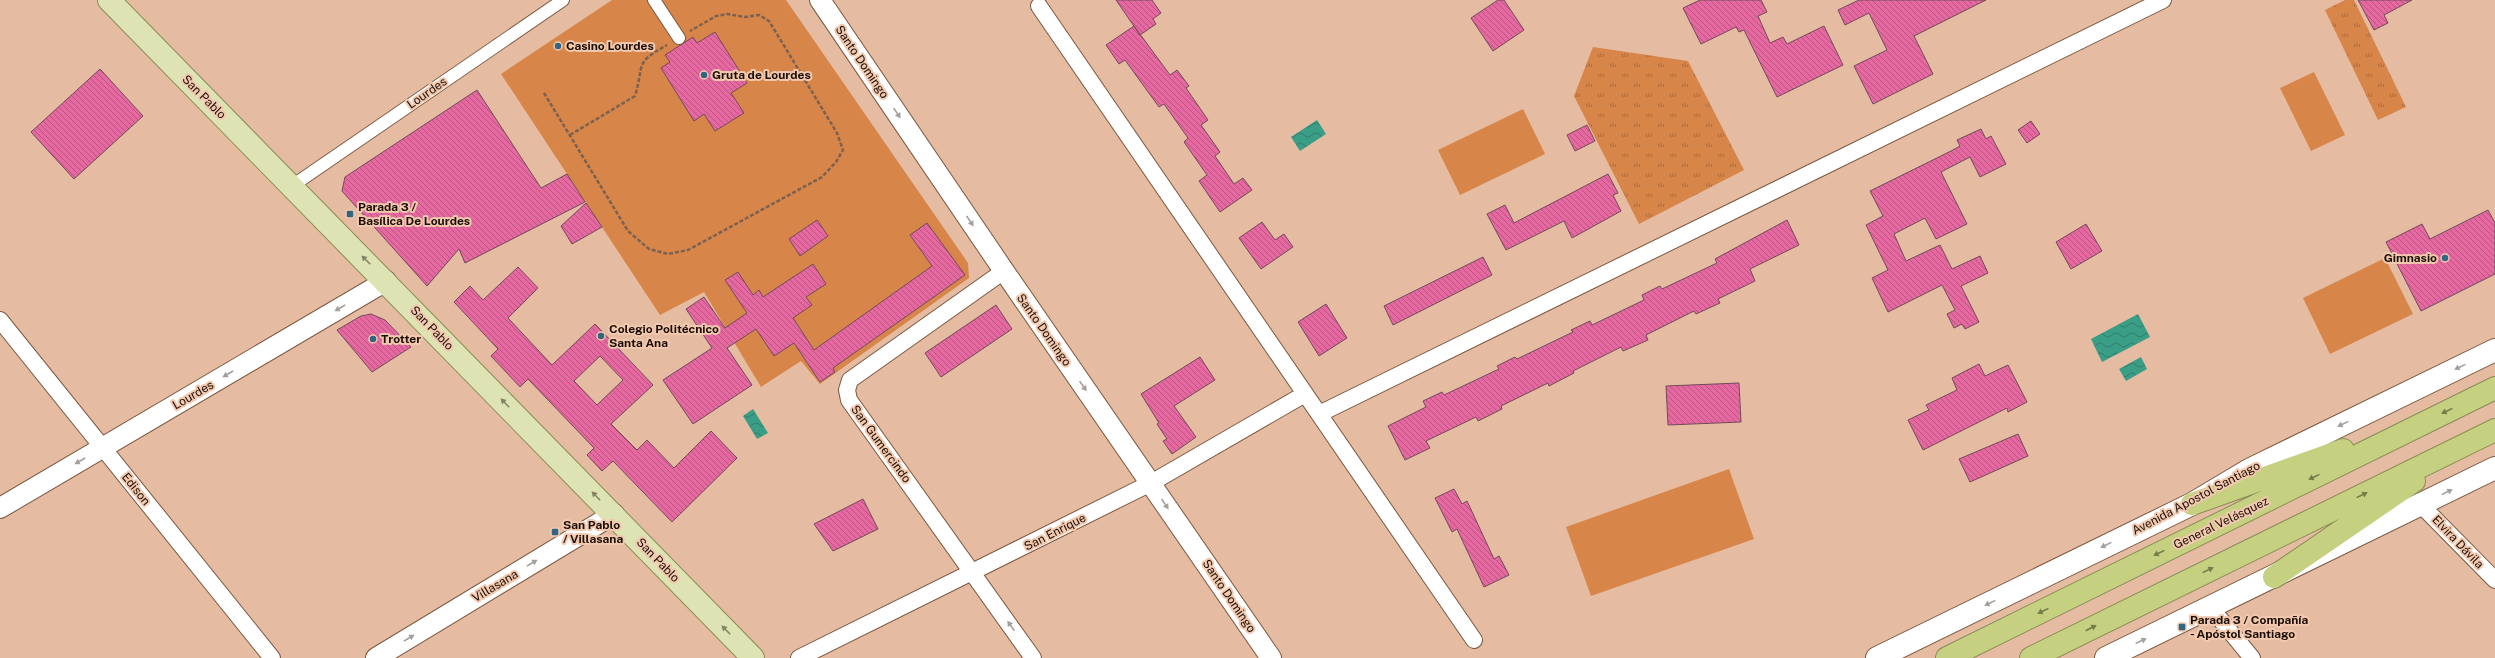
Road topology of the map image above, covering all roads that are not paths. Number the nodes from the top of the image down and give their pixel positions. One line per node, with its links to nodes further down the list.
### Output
1 (109, 0): 8 (main road, San Pablo)
2 (563, 0): 8 (street, Lourdes)
3 (654, 0): 7 (street)
4 (820, 0): 9 (street, Santo Domingo, one-way to 9)
5 (2163, 0): 15 (street)
6 (1038, 6): 14 (street)
7 (679, 38)
8 (292, 186): 10 (main road, San Pablo, one-way to 8)
9 (1004, 271): 21 (street, Santo Domingo, one-way to 21); 26 (street, San Gumercindo)
10 (386, 281): 19 (street, Lourdes, one-way to 19); 25 (main road, San Pablo, one-way to 10)
11 (0, 320): 19 (street, Edison)
12 (2495, 350): 22 (main road, Avenida Apostol Santiago, one-way to 22)
13 (2495, 388): 16 (highway, General Velásquez, one-way to 16)
14 (1305, 394): 15 (street); 21 (street, San Enrique)
15 (1318, 414): 30 (street)
16 (2411, 429): 22 (highway); 38 (highway, General Velásquez, one-way to 38)
17 (2495, 430): 18 (highway)
18 (2464, 445): 27 (highway); 39 (highway, one-way to 18)
19 (103, 448): 24 (street, Lourdes, one-way to 24); 31 (street, Edison)
20 (2495, 468): 23 (main road, one-way to 20)
21 (1151, 483): 26 (street, San Enrique); 36 (street, Santo Domingo, one-way to 36)
22 (2192, 504): 37 (main road, Avenida Apostol Santiago, one-way to 37)
23 (2421, 505): 27 (main road); 28 (street, Elvira Dávila)
24 (0, 508)
25 (614, 514): 32 (street, Villasana, one-way to 25); 33 (main road, San Pablo, one-way to 25)
26 (974, 573): 34 (street, San Enrique); 35 (street, San Gumercindo, one-way to 26)
27 (2274, 577): 29 (main road)
28 (2495, 580)
29 (2211, 608): 40 (main road, one-way to 29); 41 (street)
30 (1474, 640)
31 (272, 658)
32 (376, 658)
33 (753, 658)
34 (799, 658)
35 (1033, 658)
36 (1271, 658)
37 (1877, 658)
38 (1947, 658)
39 (2031, 658)
40 (2106, 658)
41 (2252, 658)

